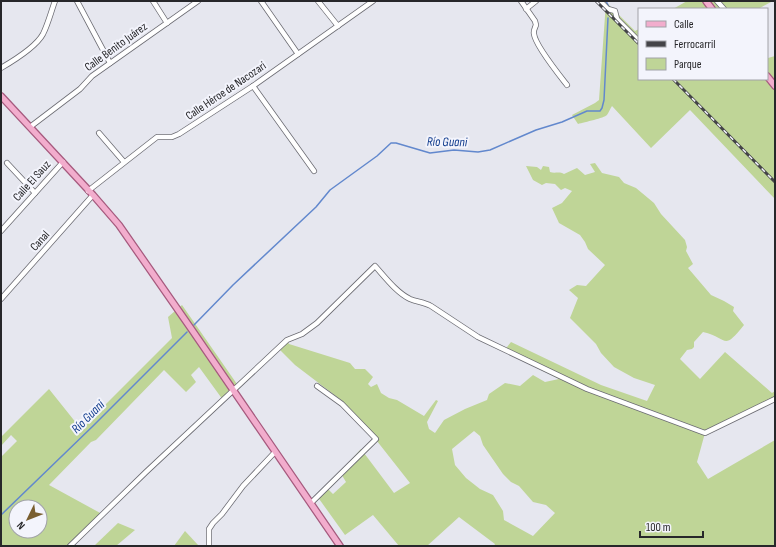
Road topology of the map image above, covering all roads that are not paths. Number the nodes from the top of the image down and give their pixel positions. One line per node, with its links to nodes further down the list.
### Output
1 (55, 1): 17 (street)
2 (77, 1): 16 (street)
3 (153, 1): 12 (street)
4 (198, 1): 12 (street, Calle Benito Juárez)
5 (260, 1): 15 (street)
6 (318, 1): 13 (street)
7 (373, 1): 13 (street, Calle Héroe de Nacozari)
8 (521, 1): 11 (street)
9 (536, 1): 11 (street)
10 (600, 1): 14 (street)
11 (526, 9): 19 (street)
12 (167, 23): 16 (street, Calle Benito Juárez)
13 (338, 26): 15 (street, Calle Héroe de Nacozari)
14 (638, 40)
15 (298, 54): 20 (street, Calle Héroe de Nacozari)
16 (110, 63): 23 (street, Calle Benito Juárez)
17 (1, 68)
18 (768, 77): 21 (main road)
19 (567, 85)
20 (253, 86): 27 (street, Calle Héroe de Nacozari); 28 (street)
21 (775, 86)
22 (1, 96): 23 (main road)
23 (30, 127): 26 (main road)
24 (99, 133): 27 (street)
25 (7, 162): 30 (street)
26 (63, 162): 29 (main road); 30 (street, Calle El Sauz)
27 (124, 162): 29 (street, Calle Héroe de Nacozari)
28 (314, 170)
29 (88, 191): 31 (main road)
30 (35, 193): 32 (street, Calle El Sauz)
31 (93, 195): 33 (street, Canal); 35 (main road)
32 (1, 231)
33 (1, 299)
34 (317, 386): 38 (street)
35 (234, 391): 36 (street); 37 (main road); 39 (street)
36 (775, 399)
37 (275, 452): 38 (main road); 40 (street)
38 (311, 503): 41 (main road)
39 (70, 546)
40 (209, 546)
41 (340, 546)

